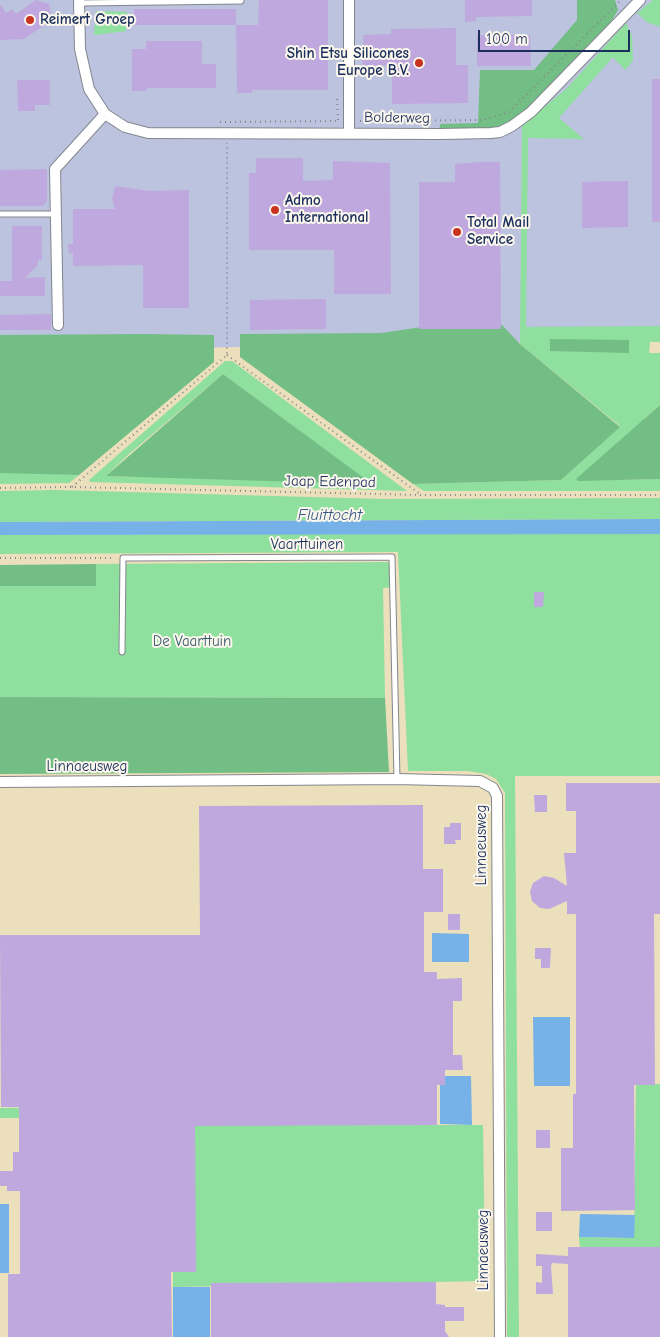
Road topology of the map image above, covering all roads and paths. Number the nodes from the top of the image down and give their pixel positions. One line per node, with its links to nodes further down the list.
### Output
1 (349, 0): 9 (street)
2 (640, 0): 5 (street, Bolderweg)
3 (242, 1): 4 (lane, Bolderweg)
4 (79, 2): 7 (street, Bolderweg)
5 (625, 3): 9 (path); 11 (street, Bolderweg)
6 (337, 99): 8 (path)
7 (105, 114): 12 (street, Bolderweg); 14 (street)
8 (338, 121): 9 (path); 10 (path)
9 (349, 121): 11 (street)
10 (220, 122)
11 (349, 132): 12 (street, Bolderweg)
12 (226, 133): 16 (path)
13 (0, 214): 14 (lane)
14 (56, 214): 15 (street)
15 (58, 325)
16 (227, 355): 17 (path); 19 (path)
17 (72, 487): 18 (path, Jaap Edenpad); 19 (path, Jaap Edenpad)
18 (0, 488)
19 (421, 495): 20 (path, Jaap Edenpad)
20 (660, 495)
21 (0, 558): 22 (path)
22 (123, 558): 23 (lane); 24 (lane, Vaarttuinen)
23 (122, 652)
24 (397, 779): 25 (street, Linnaeusweg); 26 (street, Linnaeusweg)
25 (0, 782)
26 (500, 1337)

